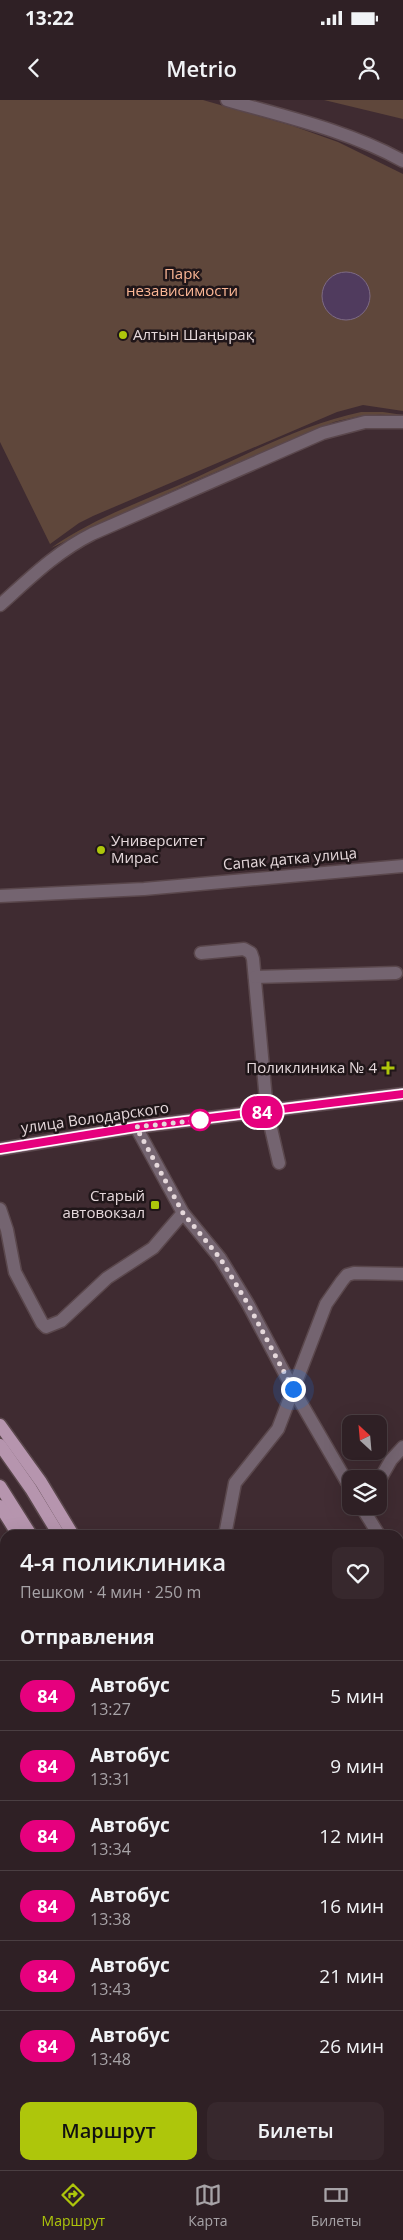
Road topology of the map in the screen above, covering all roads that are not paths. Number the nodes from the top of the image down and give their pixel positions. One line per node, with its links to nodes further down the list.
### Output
1 (227, 100): 2 (street)
2 (403, 161)
3 (403, 422): 4 (street)
4 (0, 606)
5 (403, 866): 6 (street, Сапак датка улица)
6 (0, 896)
7 (200, 953): 9 (street)
8 (396, 973): 9 (street)
9 (255, 977): 11 (street)
10 (403, 1094): 11 (main road, улица Володарского)
11 (268, 1111): 12 (main road, улица Володарского); 14 (street)
12 (136, 1127): 13 (main road, улица Володарского); 16 (street)
13 (0, 1149)
14 (279, 1163)
15 (0, 1209): 16 (street)
16 (183, 1213): 18 (street)
17 (403, 1274): 18 (street)
18 (293, 1389): 23 (street); 31 (street)
19 (0, 1425): 30 (main road)
20 (0, 1446): 29 (main road)
21 (403, 1447): 22 (street)
22 (385, 1470)
23 (342, 1471)
24 (0, 1486): 28 (main road)
25 (0, 1506): 27 (main road)
26 (366, 1515): 32 (street)
27 (15, 1530)
28 (28, 1530)
29 (56, 1530)
30 (70, 1530)
31 (226, 1530)
32 (375, 1530)

